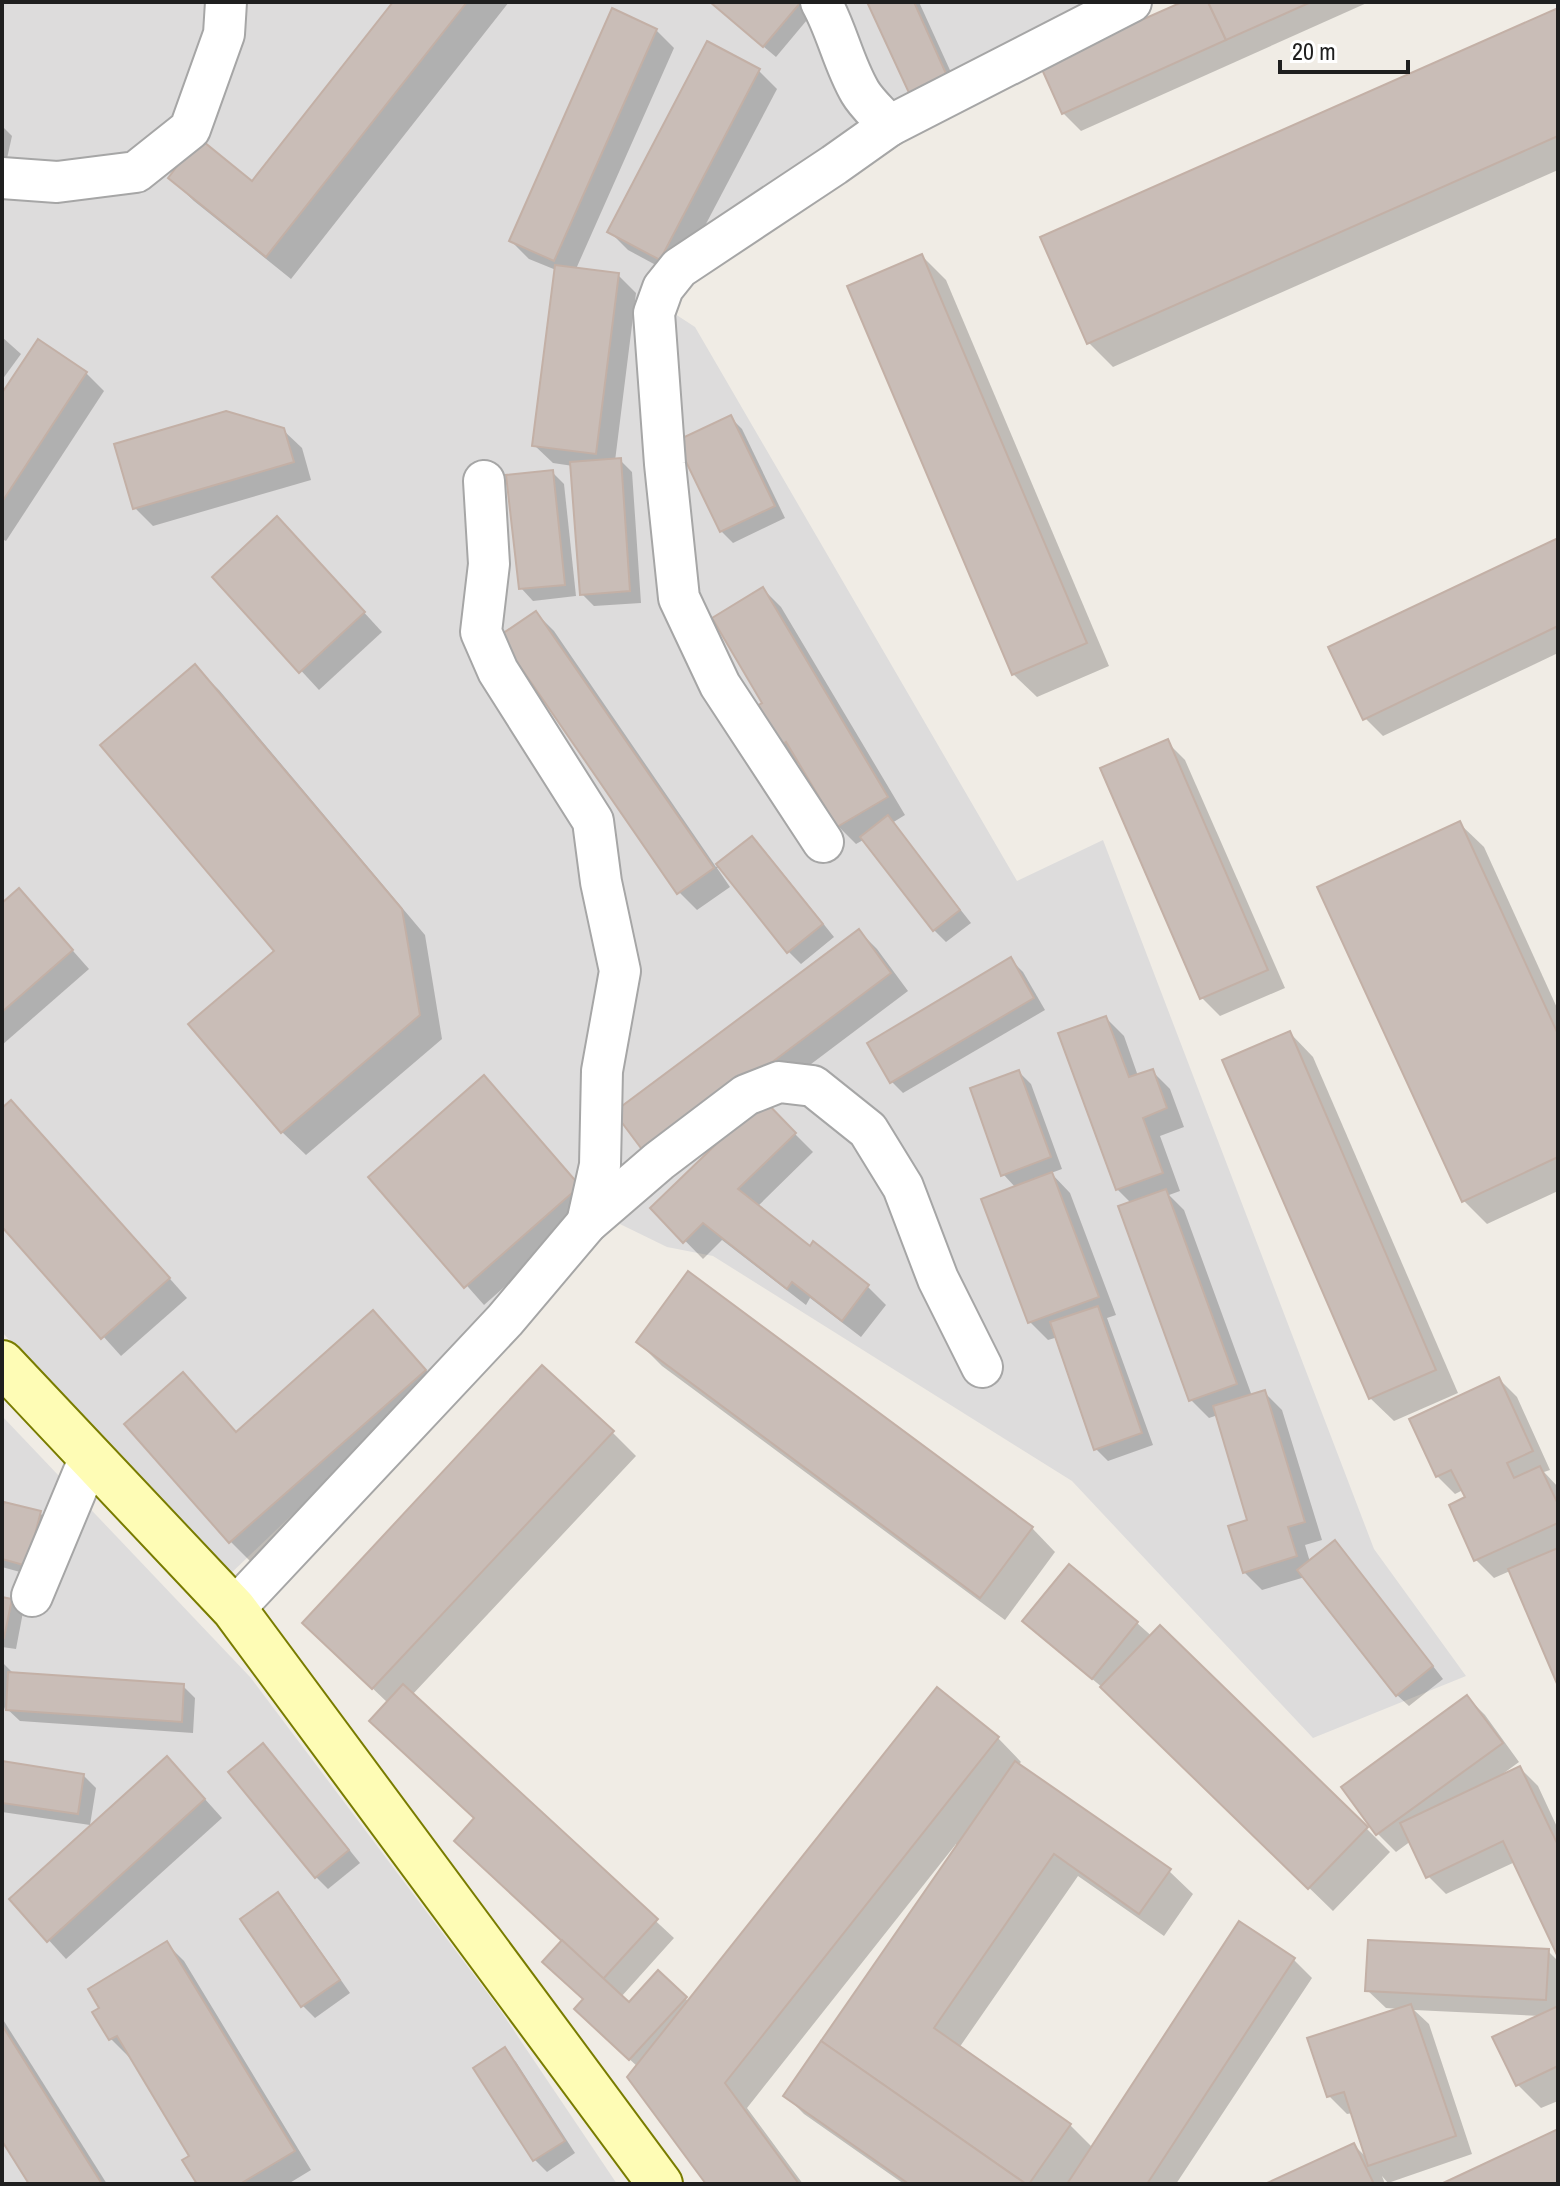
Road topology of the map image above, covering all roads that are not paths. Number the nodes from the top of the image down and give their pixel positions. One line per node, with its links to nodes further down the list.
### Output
1 (226, 2): 5 (street)
2 (821, 2): 4 (street)
3 (1131, 2): 4 (street)
4 (889, 126): 7 (street)
5 (2, 178)
6 (484, 481): 8 (street)
7 (823, 842)
8 (587, 1223): 10 (street); 13 (street)
9 (2, 1363): 11 (street)
10 (982, 1367)
11 (90, 1457): 12 (street); 13 (street)
12 (32, 1596)
13 (234, 1609): 14 (street)
14 (660, 2184)

